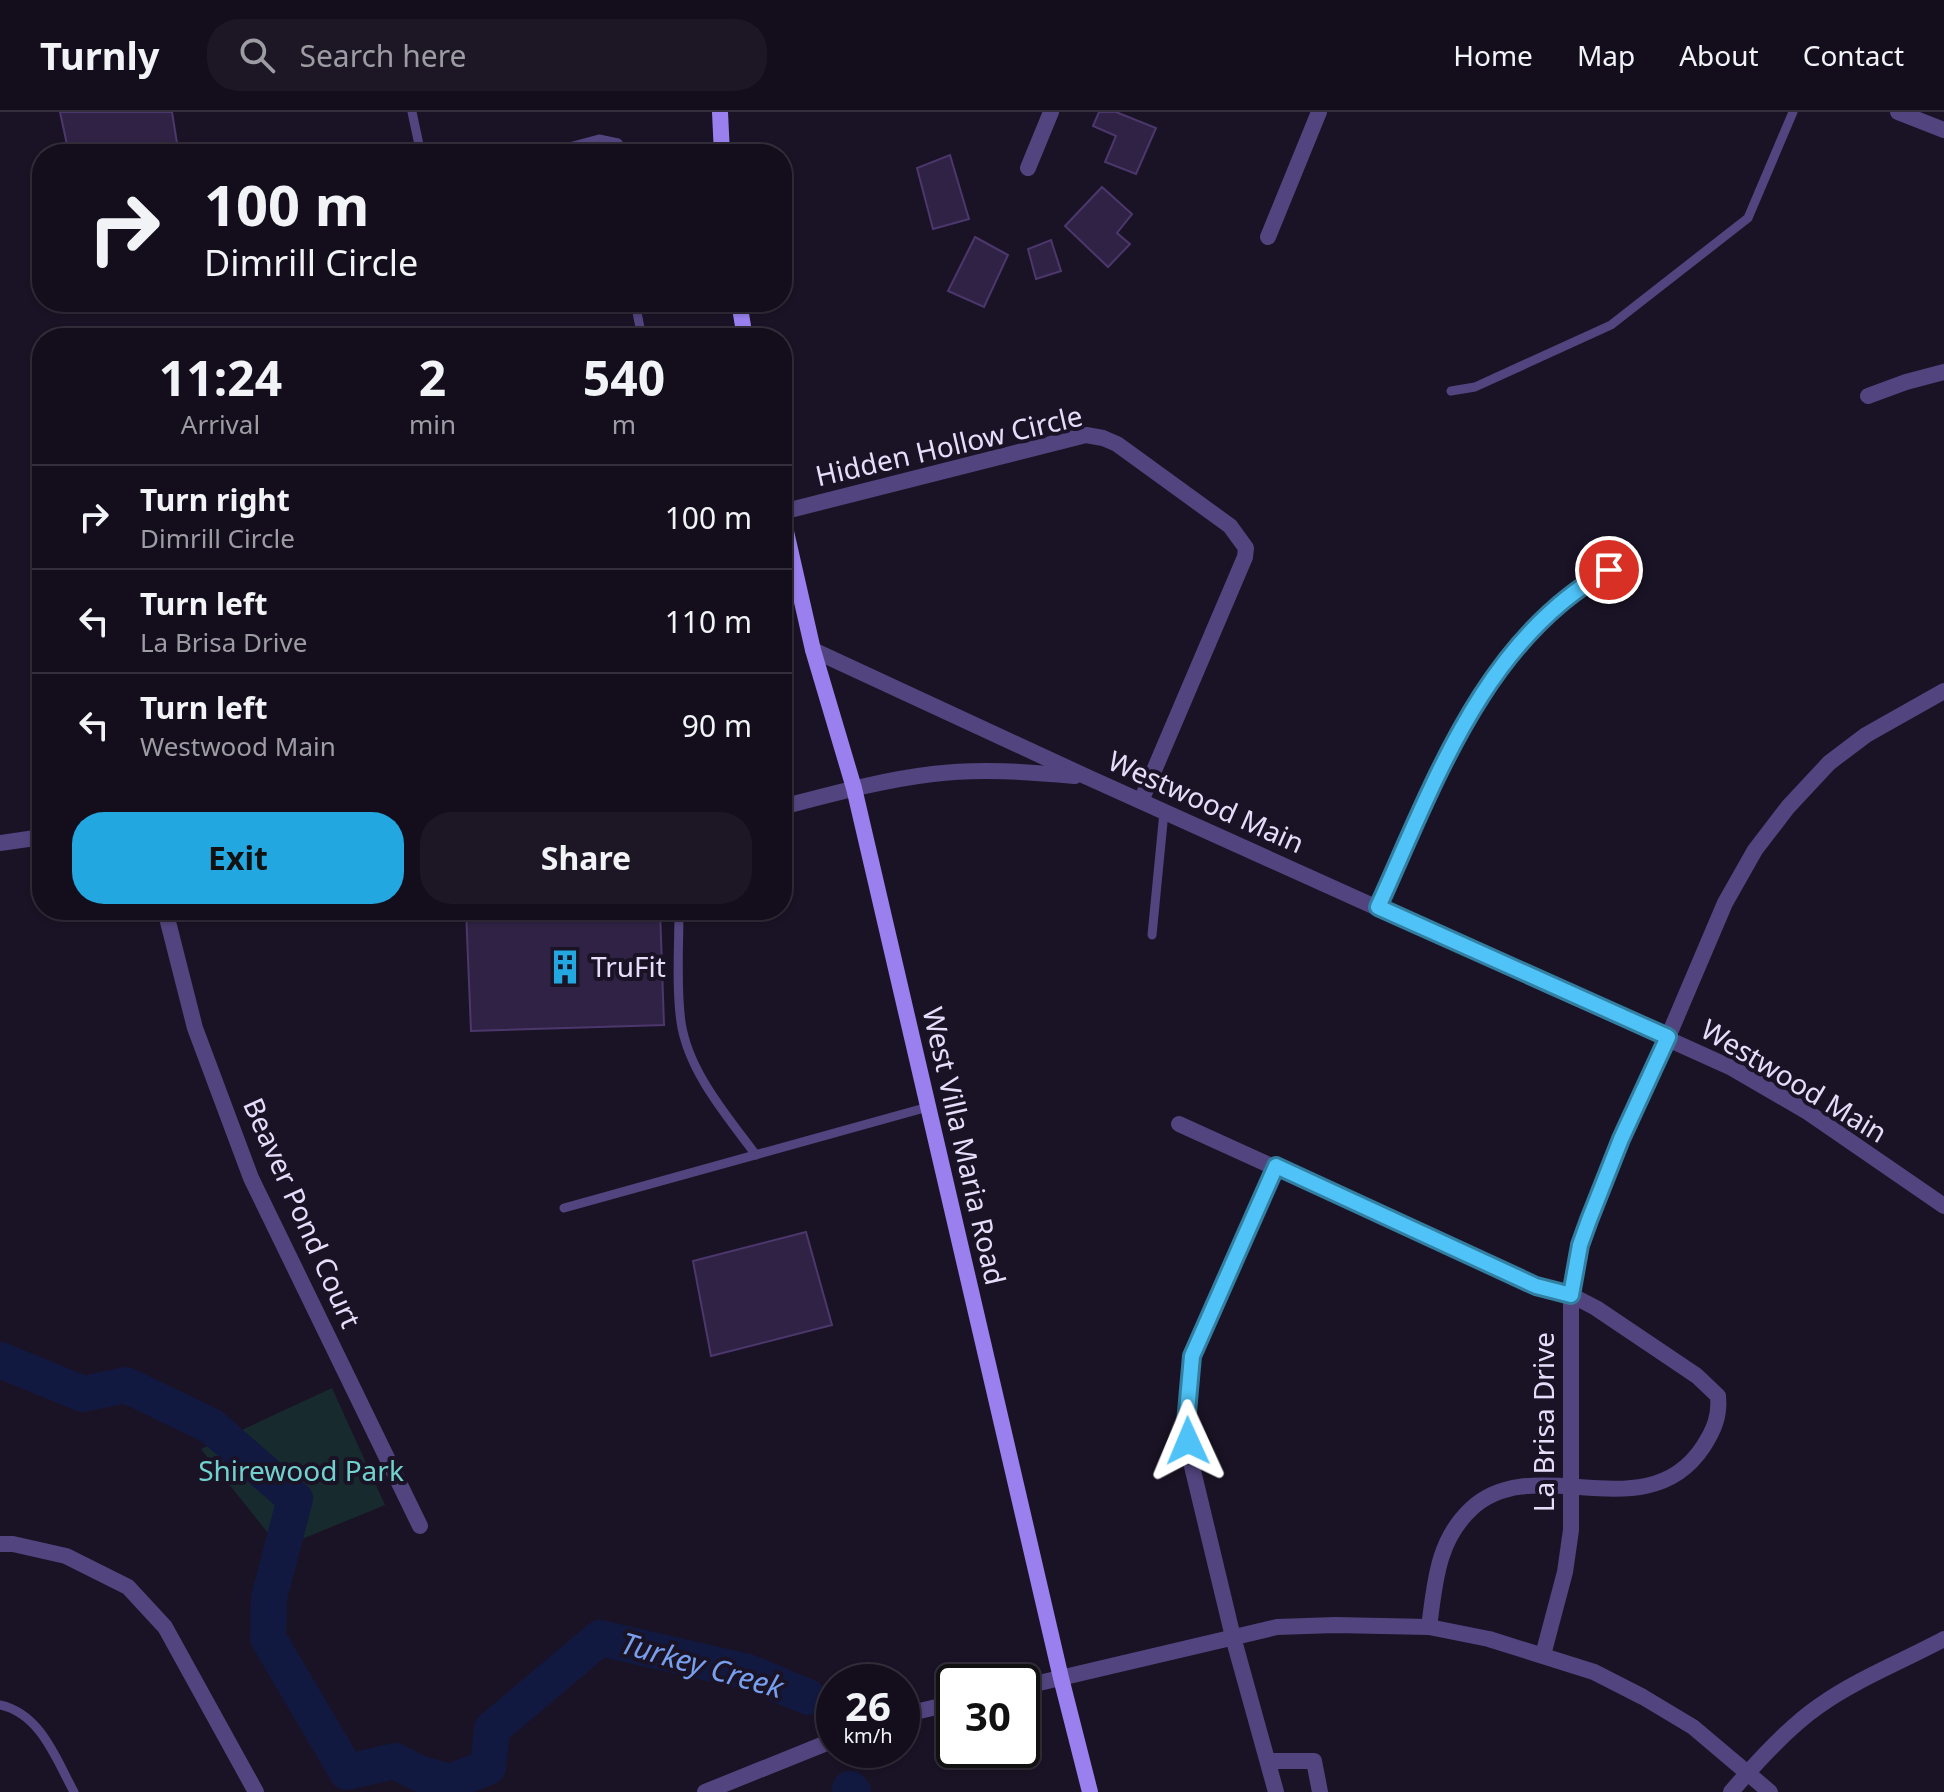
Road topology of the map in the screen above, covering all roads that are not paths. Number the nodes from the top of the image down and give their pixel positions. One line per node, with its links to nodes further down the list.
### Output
1 (412, 112): 8 (lane)
2 (720, 112): 11 (main road)
3 (1051, 112): 12 (street)
4 (1319, 112): 13 (street)
5 (1793, 112): 15 (lane)
6 (1898, 112): 7 (street)
7 (1944, 130)
8 (419, 144)
9 (580, 144): 10 (lane)
10 (619, 144)
11 (722, 144)
12 (1028, 168)
13 (1268, 237)
14 (1944, 372): 16 (street)
15 (1451, 391)
16 (1868, 396)
17 (792, 510): 24 (street, Hidden Hollow Circle)
18 (792, 557): 20 (main road, West Villa Maria Road)
19 (1629, 559): 29 (street)
20 (813, 650): 22 (street, Westwood Main); 23 (main road, West Villa Maria Road)
21 (1944, 691): 33 (street, La Brisa Drive)
22 (1085, 776): 23 (street, Westwood Main); 24 (street, Westwood Main)
23 (854, 788): 25 (street, Westwood Main); 34 (main road, West Villa Maria Road)
24 (1141, 801): 26 (street, Westwood Main)
25 (792, 804)
26 (1164, 812): 29 (street, Westwood Main); 32 (lane)
27 (32, 838): 28 (street)
28 (0, 843)
29 (1378, 907): 33 (street, Westwood Main)
30 (168, 920): 42 (street, Beaver Pond Court)
31 (679, 920): 36 (lane)
32 (1152, 935)
33 (1668, 1037): 38 (street, Westwood Main); 40 (street, La Brisa Drive)
34 (928, 1107): 36 (lane); 48 (main road, West Villa Maria Road)
35 (1179, 1124): 37 (street)
36 (756, 1155): 39 (lane)
37 (1276, 1166): 40 (street); 45 (street)
38 (1942, 1201)
39 (564, 1208)
40 (1571, 1295): 41 (street, La Brisa Drive); 41 (street)
41 (1569, 1485): 44 (street); 47 (street, La Brisa Drive)
42 (420, 1526)
43 (0, 1544): 55 (street)
44 (1429, 1627): 45 (street); 47 (street)
45 (1233, 1637): 48 (street); 52 (street)
46 (1944, 1639): 53 (street)
47 (1543, 1655): 53 (street)
48 (1061, 1678): 49 (street); 57 (main road, West Villa Maria Road)
49 (1040, 1683)
50 (0, 1705): 54 (lane)
51 (816, 1747): 56 (street)
52 (1269, 1761): 58 (street); 59 (street)
53 (1748, 1772): 60 (street); 61 (street)
54 (74, 1792)
55 (256, 1792)
56 (705, 1792)
57 (1090, 1792)
58 (1276, 1792)
59 (1320, 1792)
60 (1731, 1792)
61 (1770, 1792)

